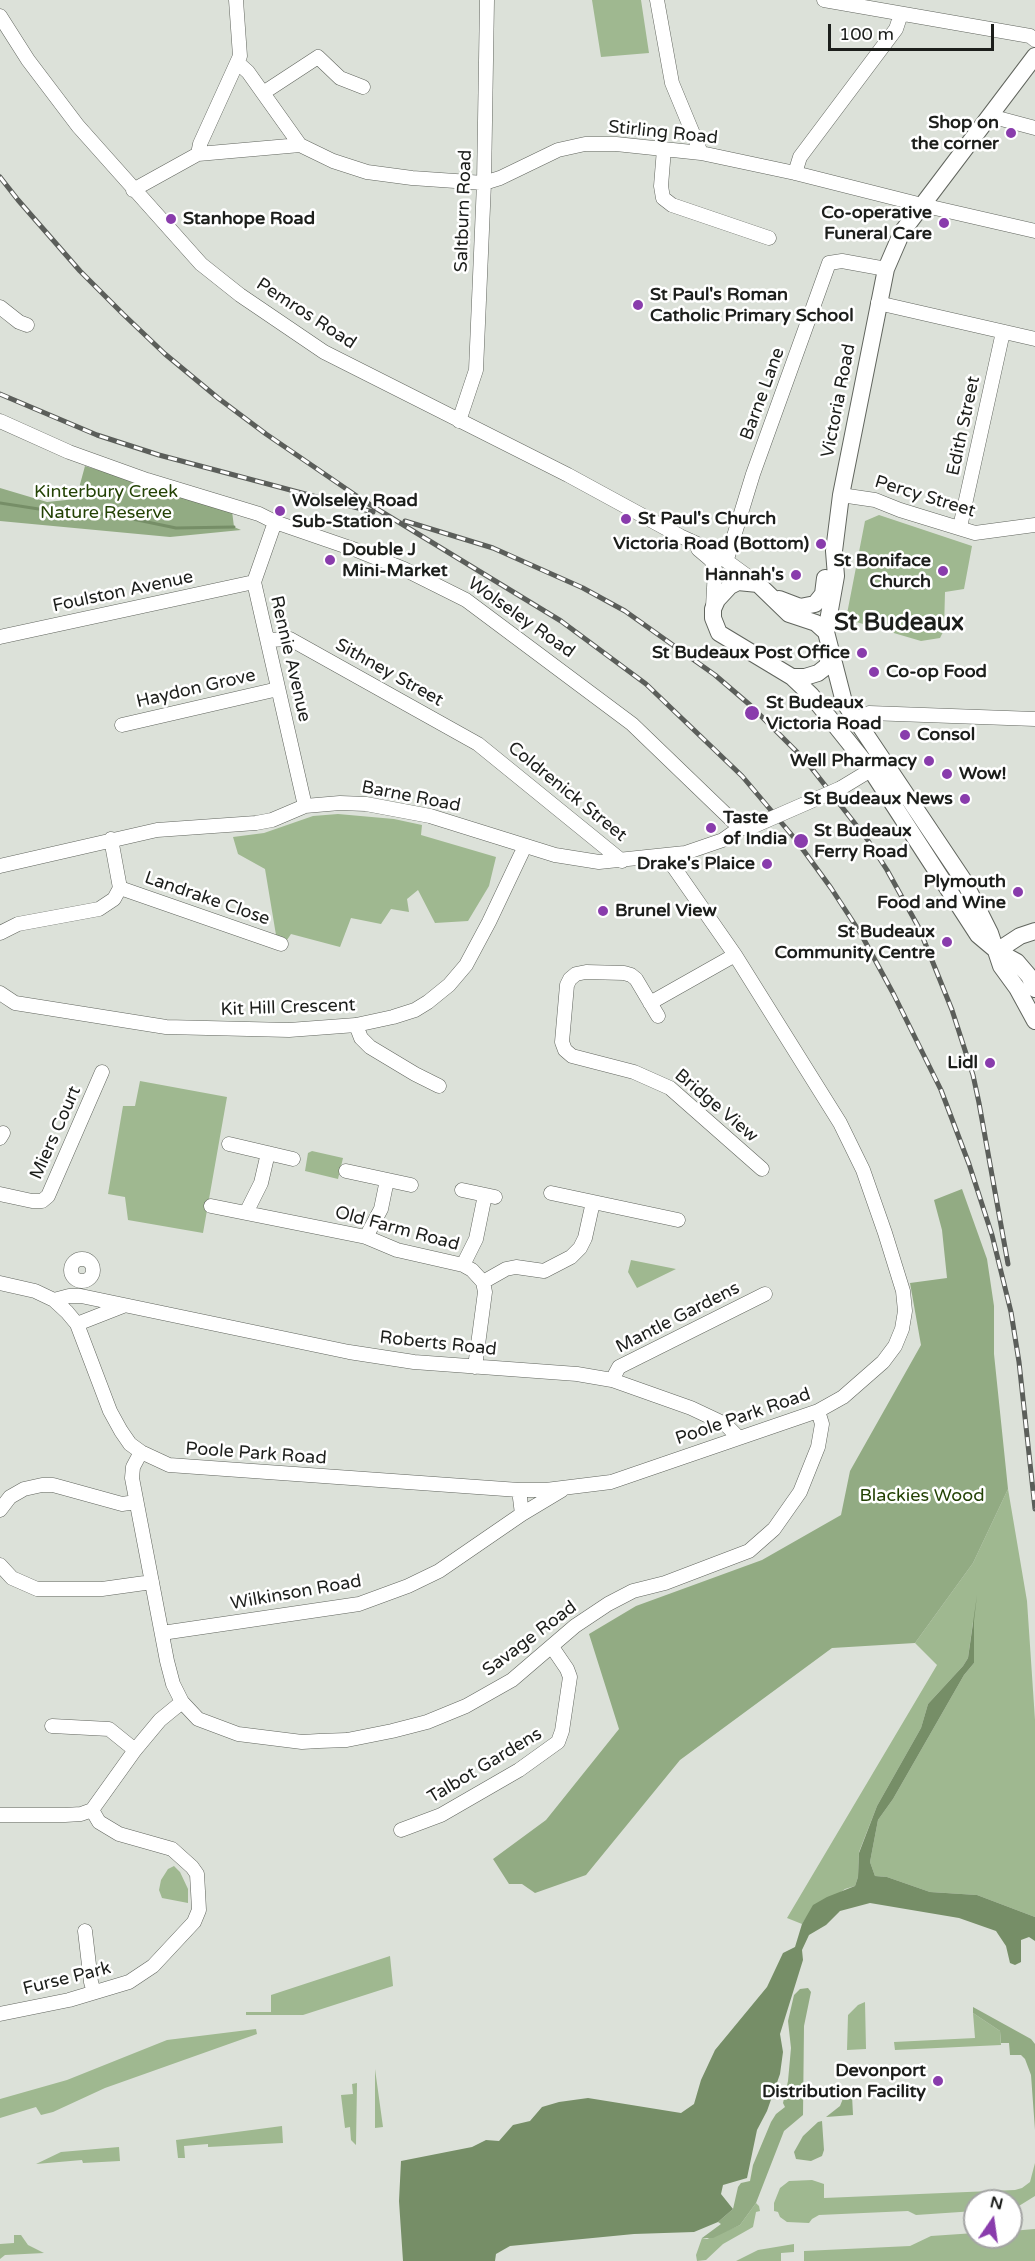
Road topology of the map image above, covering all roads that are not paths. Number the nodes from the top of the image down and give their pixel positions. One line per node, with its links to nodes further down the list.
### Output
1 (236, 0): 9 (street)
2 (487, 0): 19 (street, Saltburn Road)
3 (657, 0): 16 (street)
4 (825, 0): 5 (street)
5 (901, 14): 7 (street); 18 (street)
6 (0, 16): 20 (street, Pemros Road)
7 (1035, 40)
8 (1035, 56): 12 (street, Victoria Road)
9 (238, 63): 11 (street, Stirling Road); 17 (street)
10 (363, 87): 11 (street)
11 (263, 93): 14 (street, Stirling Road)
12 (990, 116): 13 (street); 21 (street, Victoria Road)
13 (1035, 128)
14 (300, 145): 17 (street); 19 (street, Stirling Road)
15 (664, 149): 16 (street, Stirling Road); 19 (street, Stirling Road); 23 (street)
16 (701, 153): 18 (street, Stirling Road)
17 (198, 154): 20 (street)
18 (795, 173): 21 (street, Stirling Road)
19 (484, 183): 31 (street, Saltburn Road)
20 (133, 190): 31 (street, Pemros Road)
21 (922, 205): 22 (street, Stirling Road); 24 (street, Victoria Road)
22 (1035, 231)
23 (765, 233)
24 (886, 269): 25 (street, Victoria Road); 38 (street, Barne Lane)
25 (878, 303): 28 (street); 32 (street, Victoria Road)
26 (0, 307): 27 (street)
27 (27, 325)
28 (1003, 332): 29 (street); 35 (street, Edith Street)
29 (1035, 339)
30 (0, 421): 33 (street, Wolseley Road)
31 (459, 421): 36 (street, Pemros Road)
32 (841, 495): 35 (street, Percy Street); 37 (street, Victoria Road)
33 (275, 522): 39 (street, Rennie Avenue); 55 (street, Wolseley Road)
34 (1035, 525): 35 (street, Percy Street)
35 (960, 527)
36 (680, 536): 38 (street, Pemros Road); 42 (street, Pemros Road)
37 (834, 551): 41 (street, Victoria Road); 43 (street, Victoria Road)
38 (727, 559): 40 (street, Pemros Road)
39 (254, 582): 44 (street, Foulston Avenue); 45 (street, Rennie Avenue)
40 (758, 584): 41 (street, Pemros Road); 42 (street)
41 (772, 596): 43 (street, Pemros Road)
42 (713, 609): 47 (street, Pemros Road)
43 (826, 632): 46 (street, Victoria Road)
44 (0, 637)
45 (268, 640): 48 (street, Rennie Avenue); 52 (street, Sithney Street)
46 (831, 650): 47 (street); 49 (street)
47 (792, 677): 53 (street)
48 (278, 689): 51 (street, Haydon Grove); 54 (street, Rennie Avenue)
49 (854, 720): 50 (street); 53 (street)
50 (1035, 720)
51 (122, 725)
52 (488, 751): 59 (street, Coldrenick Street)
53 (877, 766): 55 (street, bridge); 65 (street)
54 (305, 806): 56 (street, Barne Road); 57 (street, Barne Road)
55 (747, 827): 58 (street, Barne Road)
56 (111, 839): 60 (street, Barne Road); 61 (street)
57 (525, 846): 59 (street, Barne Road); 72 (street, Kit Hill Crescent)
58 (666, 856): 59 (street, Barne Road); 66 (street, Poole Park Road)
59 (622, 861)
60 (0, 866)
61 (120, 888): 63 (street); 64 (street, Landrake Close)
62 (1035, 931): 65 (street)
63 (0, 933)
64 (281, 944)
65 (997, 951): 67 (street); 71 (street)
66 (735, 955): 69 (street); 101 (street, Poole Park Road)
67 (1035, 989)
68 (0, 993): 72 (street, Kit Hill Crescent)
69 (650, 1003): 70 (street, Bridge View); 78 (street, Bridge View)
70 (658, 1016)
71 (1035, 1021)
72 (356, 1025): 74 (street)
73 (102, 1072): 83 (street, Miers Court)
74 (440, 1086)
75 (229, 1144): 76 (street)
76 (268, 1153): 77 (street); 87 (street)
77 (293, 1159)
78 (762, 1169)
79 (346, 1171): 80 (street)
80 (387, 1180): 81 (street); 89 (street)
81 (411, 1185)
82 (462, 1190): 90 (street)
83 (0, 1194)
84 (551, 1194): 85 (street)
85 (592, 1202): 88 (street); 92 (street)
86 (211, 1206): 87 (street, Old Farm Road)
87 (246, 1212): 89 (street, Old Farm Road)
88 (678, 1220)
89 (366, 1237): 90 (street, Old Farm Road)
90 (463, 1265): 92 (street, Old Farm Road)
91 (88, 1280): 96 (street, Roberts Road)
92 (483, 1282): 99 (street)
93 (0, 1283): 95 (street)
94 (765, 1294): 100 (street, Mantle Gardens)
95 (54, 1300): 96 (street, Roberts Road); 98 (street)
96 (107, 1300): 97 (street, Roberts Road)
97 (123, 1306): 98 (street); 99 (street, Roberts Road)
98 (77, 1324): 103 (street)
99 (475, 1367): 100 (street, Roberts Road)
100 (612, 1380): 102 (street, Roberts Road)
101 (818, 1411): 102 (street, Poole Park Road); 112 (street, Savage Road)
102 (739, 1438): 104 (street, Poole Park Road)
103 (141, 1452): 105 (street, Poole Park Road); 106 (street, Savage Road)
104 (565, 1488): 105 (street, Poole Park Road); 108 (street, Wilkinson Road)
105 (519, 1490): 108 (street)
106 (136, 1502): 107 (street); 110 (street, Savage Road)
107 (0, 1510)
108 (522, 1514): 111 (street, Wilkinson Road)
109 (0, 1565): 110 (street)
110 (153, 1582): 111 (street, Savage Road)
111 (162, 1633): 113 (street, Savage Road)
112 (552, 1647): 113 (street, Savage Road); 118 (street, Talbot Gardens)
113 (182, 1702): 115 (street)
114 (52, 1726): 115 (street)
115 (135, 1750): 116 (street)
116 (92, 1810): 117 (street); 120 (street, Furse Park)
117 (0, 1815)
118 (401, 1830)
119 (85, 1931): 120 (street)
120 (94, 1992): 121 (street, Furse Park)
121 (0, 2014)

